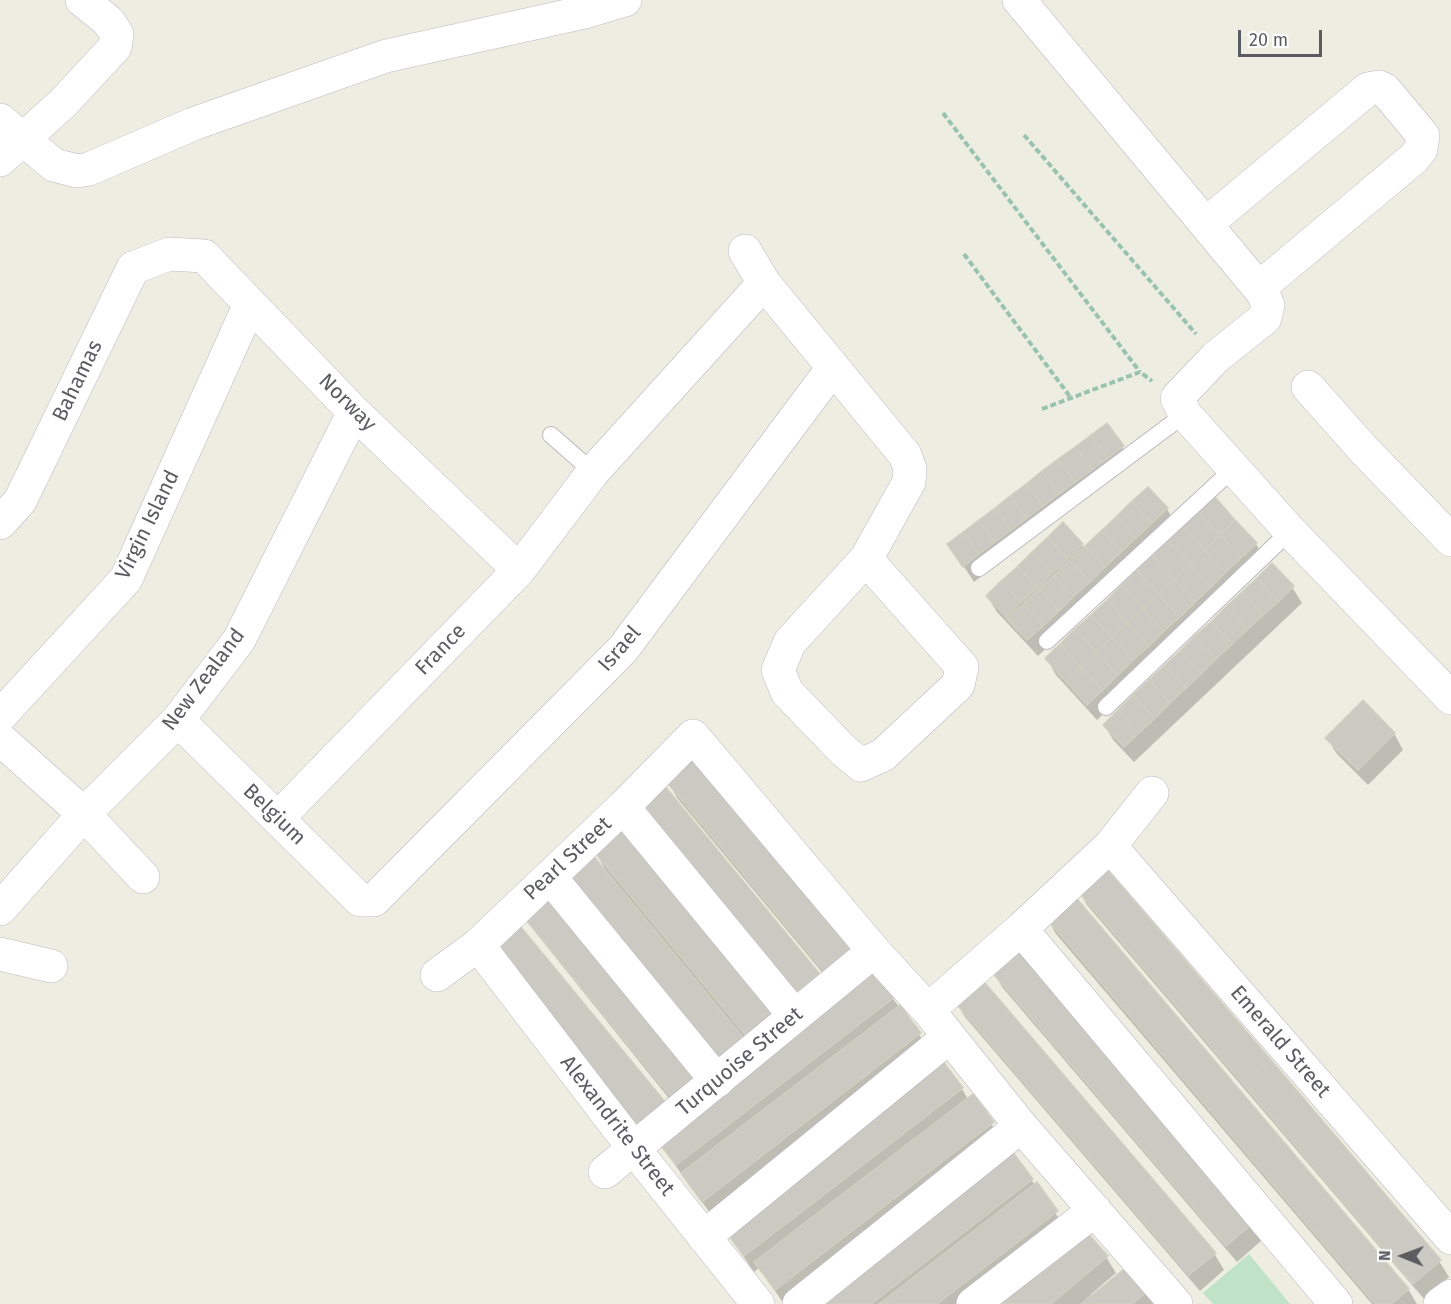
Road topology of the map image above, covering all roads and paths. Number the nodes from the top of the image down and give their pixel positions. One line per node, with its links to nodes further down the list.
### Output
1 (82, 0): 6 (street)
2 (625, 0): 6 (street)
3 (1019, 0): 7 (street)
4 (942, 113): 16 (path)
5 (1024, 135): 14 (path)
6 (7, 140)
7 (1206, 224): 12 (street); 12 (street)
8 (745, 251): 11 (street)
9 (169, 254): 13 (street, Norway); 25 (street, Bahamas)
10 (964, 254): 18 (path)
11 (764, 283): 15 (street); 24 (street, France)
12 (1258, 288): 14 (street)
13 (250, 304): 21 (street, Norway); 34 (street, Virgin Island)
14 (1216, 357): 19 (street)
15 (832, 369): 28 (street); 44 (street, Israel)
16 (1140, 372): 18 (path); 19 (path)
17 (1308, 387): 27 (street)
18 (1071, 398): 20 (path)
19 (1181, 406): 23 (street); 29 (lane)
20 (1042, 408)
21 (354, 412): 30 (street, Norway); 35 (street, New Zealand)
22 (551, 435): 24 (lane)
23 (1233, 469): 26 (street); 31 (lane)
24 (593, 472): 30 (street, France)
25 (0, 523)
26 (1290, 531): 32 (street); 33 (lane)
27 (1451, 540)
28 (866, 559): 28 (street)
29 (979, 568)
30 (519, 570): 40 (street, France)
31 (1047, 641)
32 (1451, 698)
33 (1106, 707)
34 (0, 716)
35 (178, 720): 39 (street, New Zealand); 40 (street, Belgium)
36 (0, 739): 39 (street)
37 (1152, 794): 41 (street)
38 (623, 807): 43 (street, Pearl Street); 48 (street, Pearl Street); 53 (street)
39 (84, 814): 42 (street); 45 (street, New Zealand)
40 (278, 818): 44 (street, Belgium)
41 (1110, 846): 46 (street); 61 (street, Emerald Street)
42 (143, 877)
43 (550, 877): 47 (street, Pearl Street); 55 (street)
44 (374, 900)
45 (0, 909)
46 (1021, 929): 52 (street); 67 (street)
47 (478, 945): 51 (street, Pearl Street); 57 (street, Alexandrite Street)
48 (874, 951): 52 (street); 53 (street, Turquoise Street)
49 (0, 954): 50 (street)
50 (51, 966)
51 (437, 975)
52 (928, 1010): 54 (street)
53 (795, 1016): 55 (street, Turquoise Street)
54 (949, 1037): 56 (street); 60 (street)
55 (717, 1081): 57 (street, Turquoise Street)
56 (1021, 1126): 59 (street); 64 (street)
57 (634, 1150): 58 (street, Turquoise Street); 60 (street, Alexandrite Street)
58 (605, 1172)
59 (1095, 1210): 65 (street); 66 (street)
60 (704, 1237): 63 (street, Alexandrite Street)
61 (1451, 1238)
62 (1451, 1296): 68 (street)
63 (758, 1304)
64 (799, 1304)
65 (974, 1304)
66 (1176, 1304)
67 (1336, 1304)
68 (1440, 1304)

